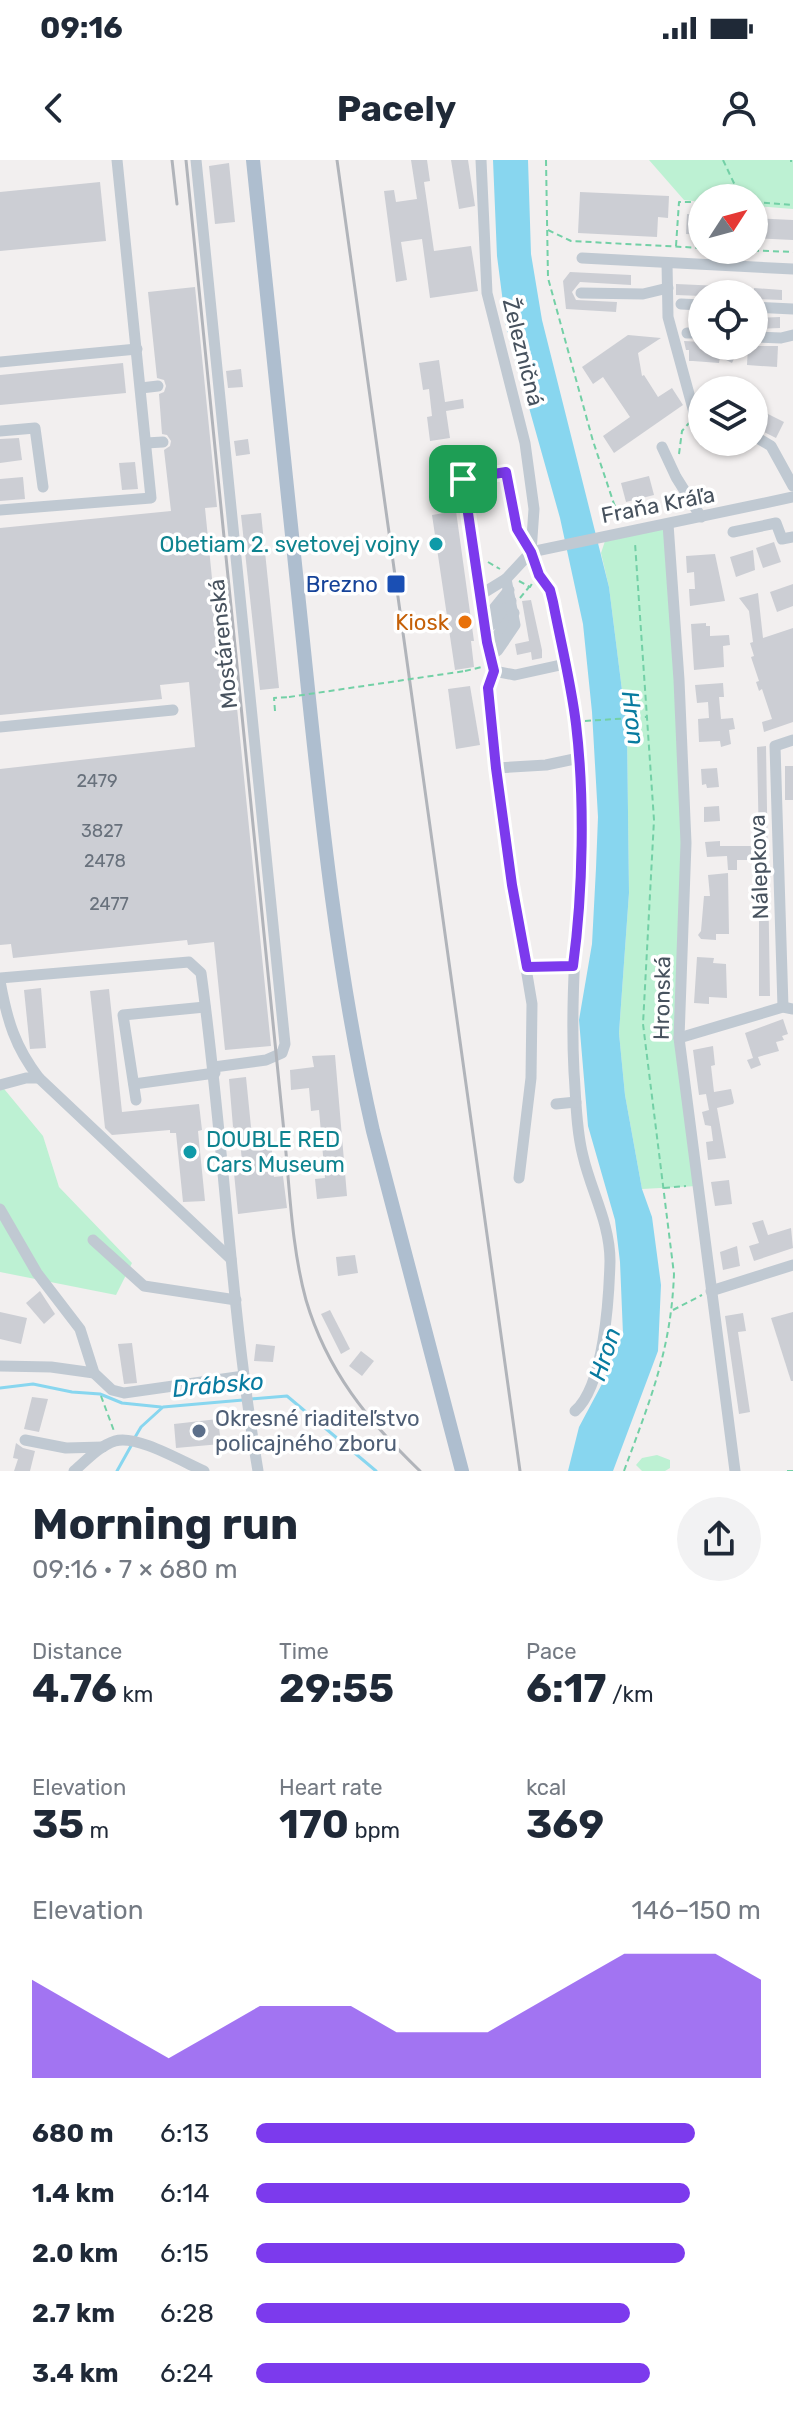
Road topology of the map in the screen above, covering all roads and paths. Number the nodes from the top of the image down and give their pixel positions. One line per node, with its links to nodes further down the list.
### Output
1 (117, 160): 27 (street)
2 (196, 160): 71 (street, Mostárenská)
3 (253, 160): 95 (main road)
4 (481, 160): 48 (street, Železničná)
5 (546, 160): 11 (path)
6 (723, 160): 7 (path)
7 (734, 184)
8 (688, 202): 12 (path)
9 (768, 203): 10 (path)
10 (793, 205)
11 (547, 229): 12 (path); 45 (path)
12 (676, 247): 13 (path)
13 (688, 247)
14 (768, 251): 15 (path)
15 (793, 252)
16 (582, 258): 17 (street)
17 (667, 263): 18 (street); 19 (street)
18 (793, 269)
19 (668, 288): 20 (street); 31 (street)
20 (581, 293)
21 (681, 304): 22 (street)
22 (688, 304)
23 (768, 308): 24 (street)
24 (793, 309)
25 (793, 335): 26 (street)
26 (768, 338)
27 (137, 349): 28 (street); 30 (street)
28 (0, 362)
29 (158, 386): 30 (street)
30 (141, 388): 35 (street)
31 (688, 390)
32 (688, 424): 38 (path)
33 (0, 431): 40 (street)
34 (163, 442): 35 (street)
35 (146, 443): 42 (street)
36 (768, 444): 39 (street)
37 (662, 447): 38 (street)
38 (676, 477): 43 (street)
39 (793, 486)
40 (43, 487)
41 (793, 497): 43 (street, Fraňa Kráľa)
42 (0, 510)
43 (701, 517): 44 (street, Fraňa Kráľa)
44 (668, 524): 45 (street, Fraňa Kráľa); 70 (street, Hronská)
45 (630, 531): 48 (street, Fraňa Kráľa); 59 (path)
46 (733, 532): 47 (street)
47 (793, 537)
48 (531, 552): 49 (street); 50 (street); 55 (street)
49 (480, 595): 50 (street); 51 (street)
50 (510, 596): 51 (street); 52 (street); 53 (street); 54 (street)
51 (483, 615): 52 (street)
52 (485, 628): 53 (street)
53 (487, 642): 54 (street)
54 (485, 656): 56 (street); 58 (path, bridge)
55 (565, 664): 56 (street); 63 (street)
56 (494, 671): 64 (street)
57 (173, 710): 61 (street)
58 (275, 711)
59 (647, 717): 60 (path); 80 (path)
60 (584, 721)
61 (0, 727)
62 (793, 740): 69 (street, Nálepkova)
63 (579, 758): 64 (street); 65 (street)
64 (496, 768): 66 (street)
65 (573, 966): 66 (street); 76 (street)
66 (527, 967): 78 (street)
67 (0, 980): 68 (street); 72 (street)
68 (205, 1007): 71 (street); 73 (street)
69 (788, 1008): 70 (street)
70 (679, 1038): 79 (street, Hronská)
71 (214, 1070): 73 (street, Mostárenská); 83 (street)
72 (39, 1078): 74 (street); 83 (street)
73 (134, 1084): 75 (street)
74 (0, 1085)
75 (136, 1100)
76 (576, 1102): 77 (street); 91 (street)
77 (556, 1104)
78 (519, 1178)
79 (697, 1186): 80 (path); 85 (street, Hronská)
80 (663, 1188): 87 (path)
81 (0, 1209): 89 (street)
82 (93, 1240): 86 (street)
83 (231, 1259): 86 (street)
84 (793, 1265): 85 (street)
85 (711, 1291): 87 (path); 100 (street, Hronská)
86 (236, 1300): 90 (street)
87 (673, 1310): 99 (path)
88 (0, 1366): 89 (street)
89 (96, 1376): 90 (street); 93 (path)
90 (244, 1376): 98 (street)
91 (575, 1411)
92 (25, 1440): 94 (street)
93 (117, 1440): 94 (street); 97 (street)
94 (103, 1447): 96 (street)
95 (462, 1470)
96 (74, 1471)
97 (204, 1471)
98 (258, 1471)
99 (624, 1471)
100 (735, 1471)
101 (787, 1471): 102 (path)
102 (793, 1471)

